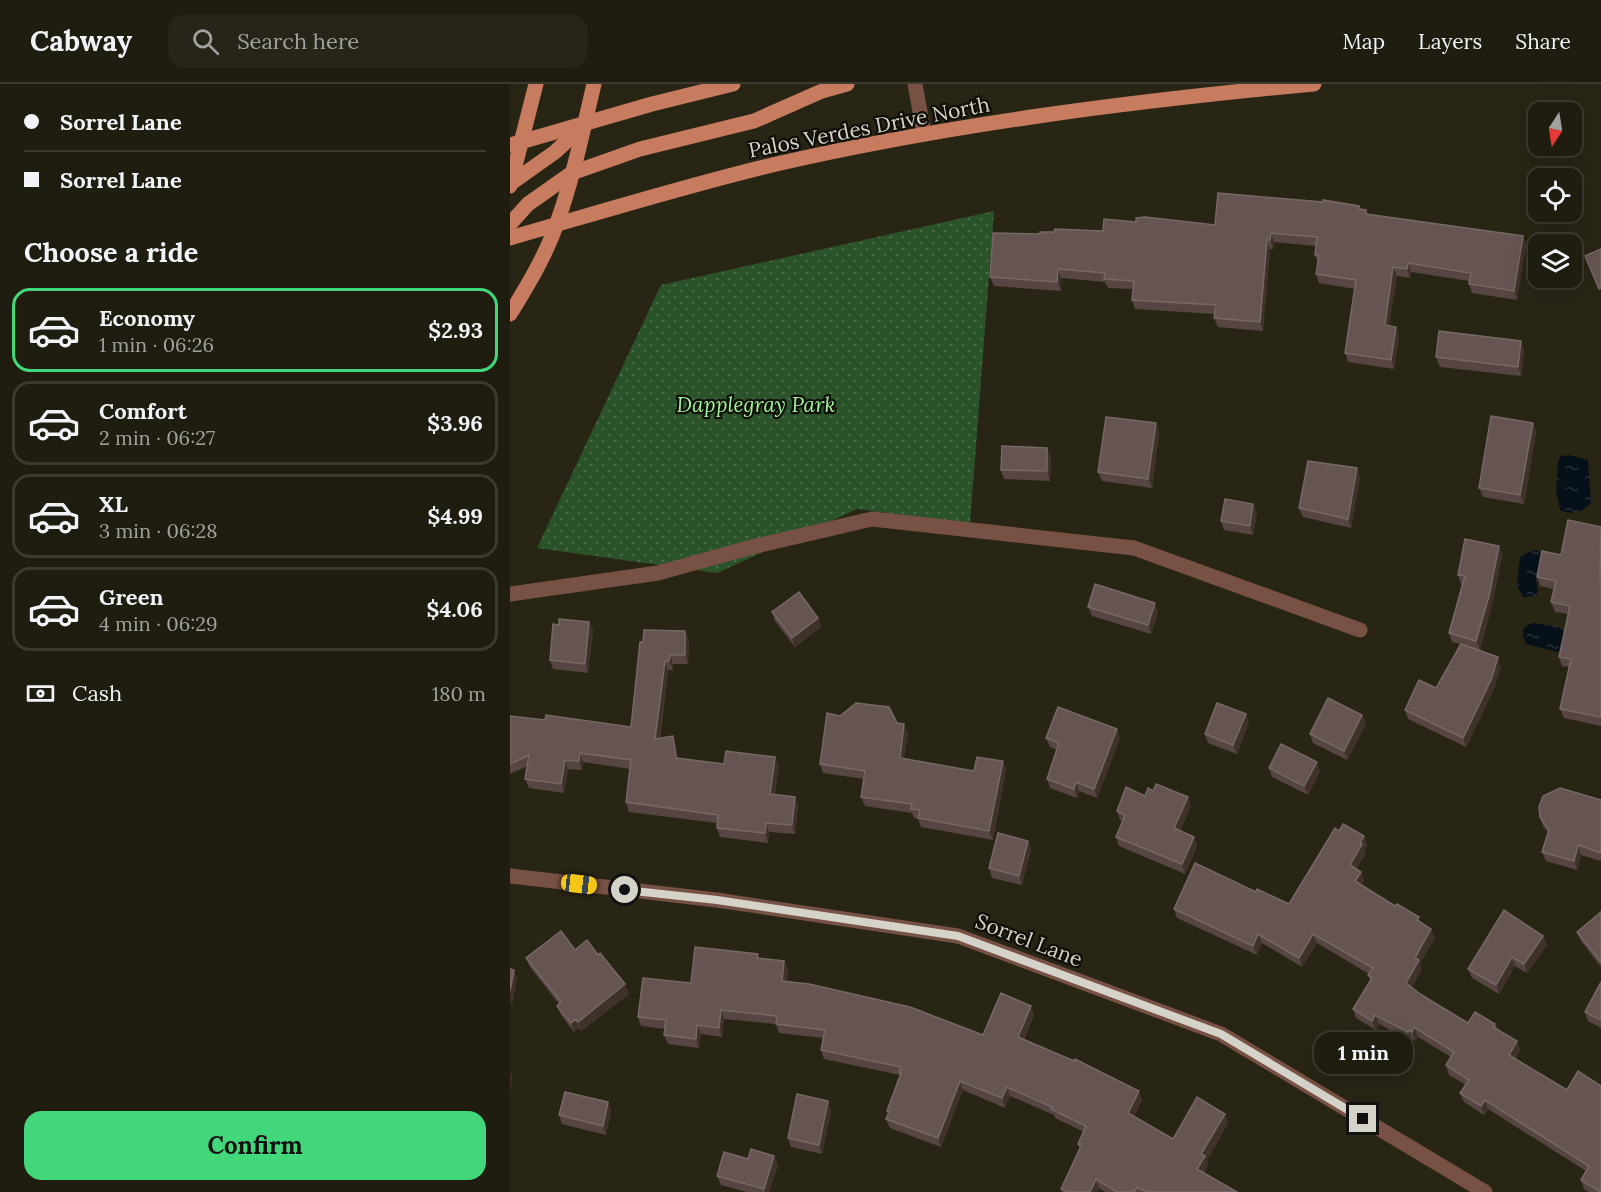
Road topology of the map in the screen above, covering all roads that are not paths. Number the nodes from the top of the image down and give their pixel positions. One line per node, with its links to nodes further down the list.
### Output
1 (536, 84): 9 (main road)
2 (594, 84): 7 (main road)
3 (733, 84): 7 (main road)
4 (847, 84): 10 (main road)
5 (915, 84): 8 (street)
6 (1314, 84): 8 (main road, Palos Verdes Drive North)
7 (584, 125): 9 (main road); 10 (main road); 11 (main road)
8 (924, 134): 13 (main road, Palos Verdes Drive North)
9 (516, 144): 11 (main road)
10 (572, 174): 12 (main road); 13 (main road)
11 (510, 185)
12 (510, 224)
13 (557, 225): 14 (main road, Palos Verdes Drive North); 15 (main road)
14 (510, 238)
15 (510, 314)
16 (510, 594): 17 (street)
17 (1360, 630)
18 (510, 876): 19 (street, Sorrel Lane)
19 (1485, 1192)

